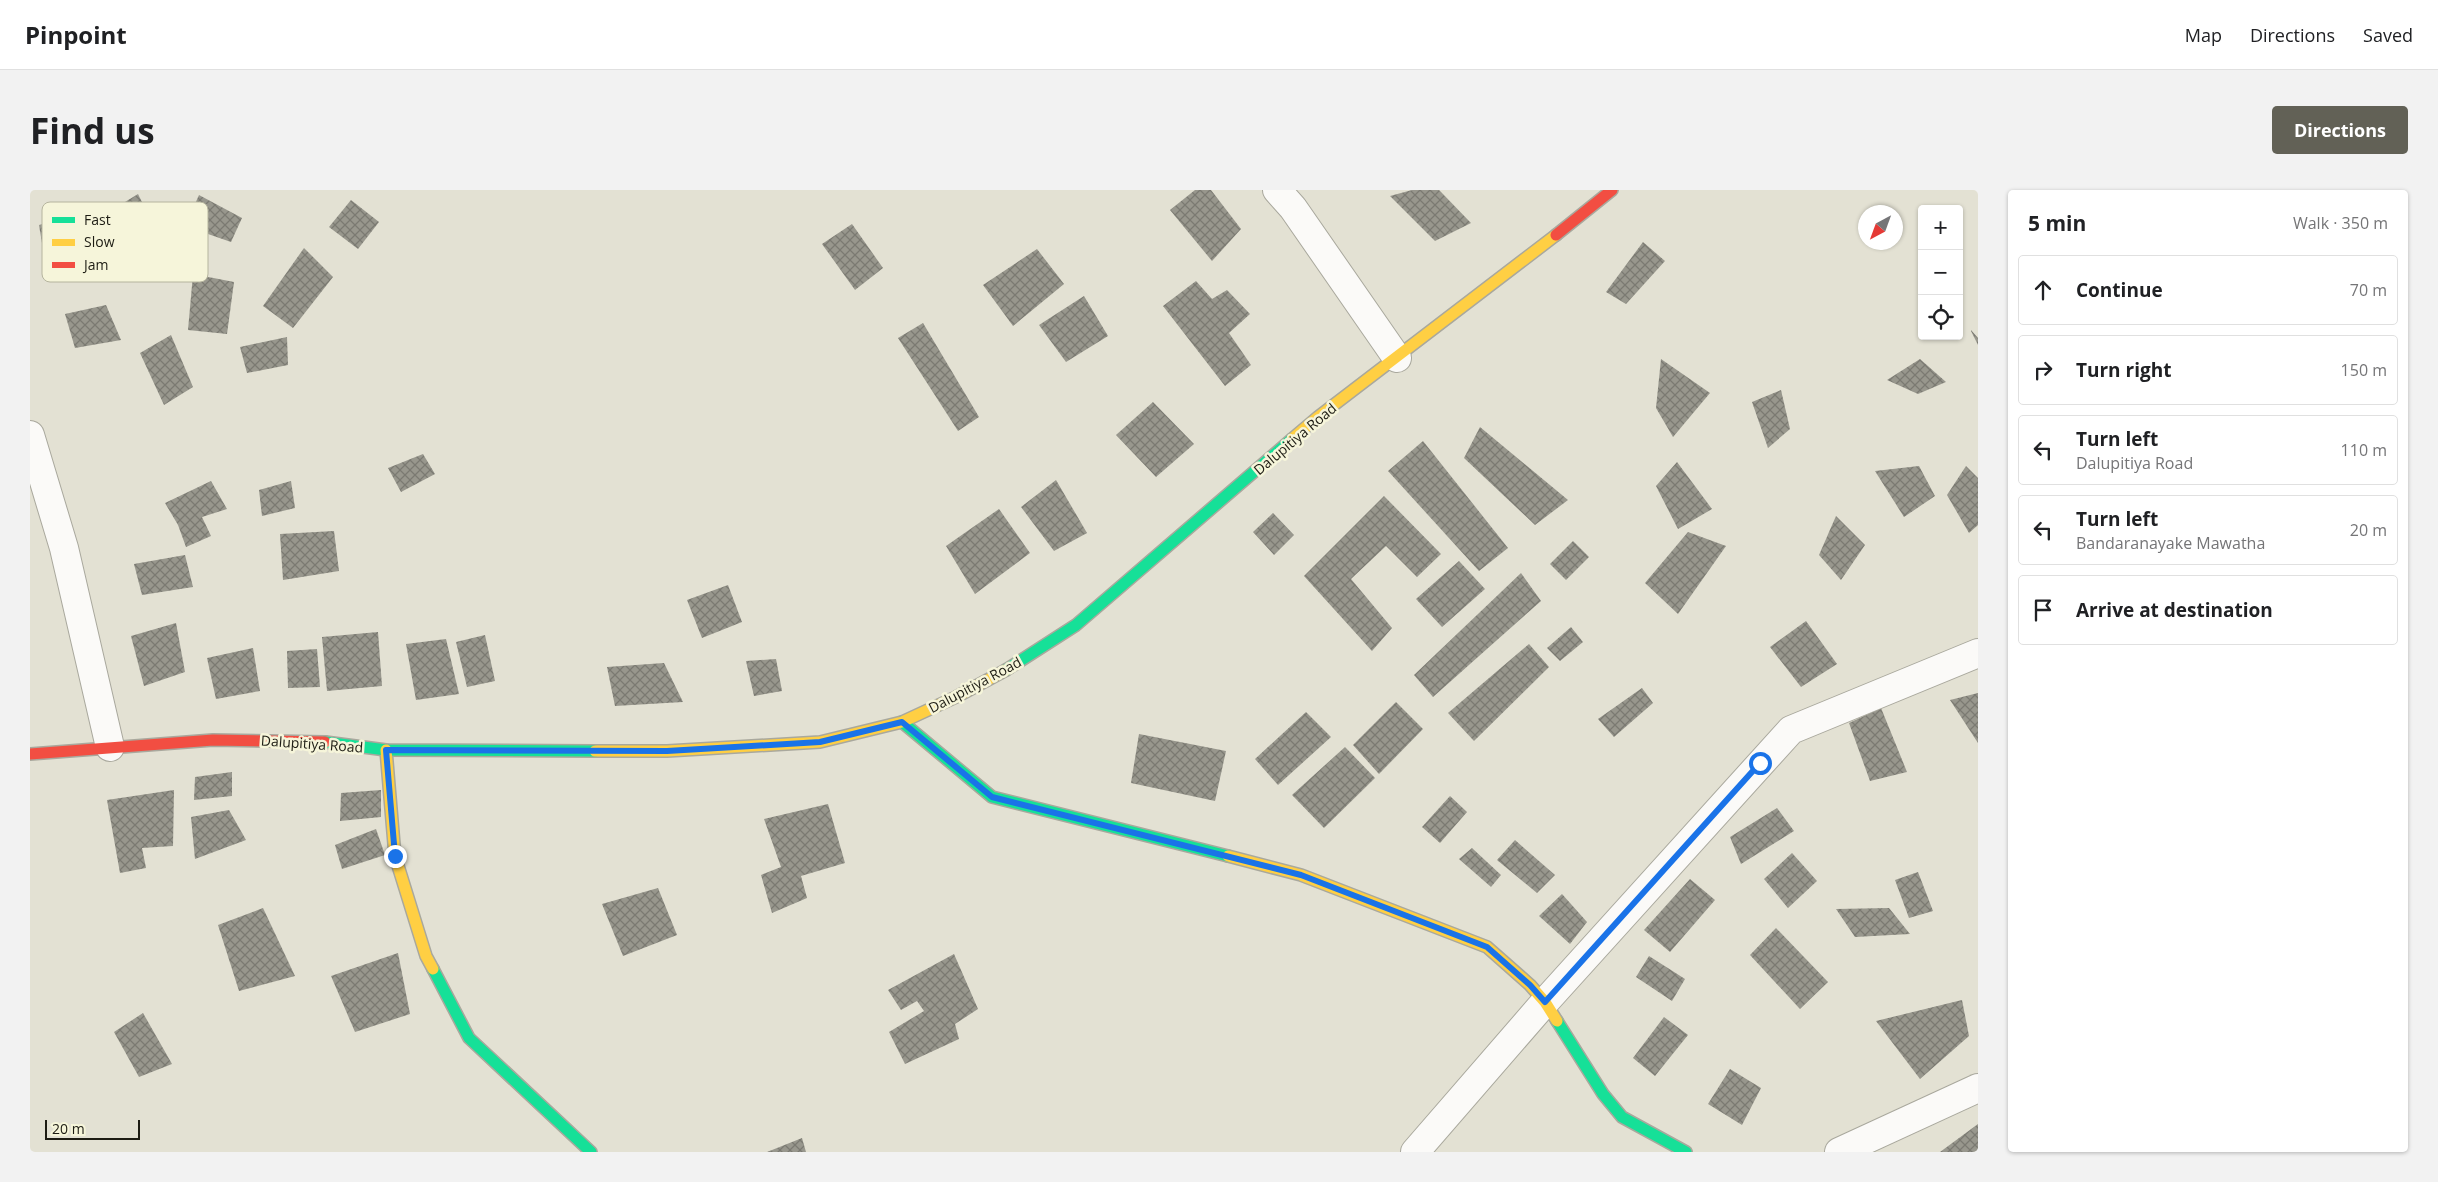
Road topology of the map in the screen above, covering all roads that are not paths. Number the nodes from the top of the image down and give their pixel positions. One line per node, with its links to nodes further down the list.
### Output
1 (1277, 190): 3 (street)
2 (1612, 190): 3 (street, Dalupitiya Road)
3 (1397, 358): 6 (street, Dalupitiya Road)
4 (30, 435): 7 (street)
5 (1978, 653): 10 (street)
6 (902, 722): 8 (street, Dalupitiya Road); 10 (street)
7 (110, 747): 8 (street, Dalupitiya Road); 9 (street, Dalupitiya Road)
8 (386, 750): 12 (street)
9 (30, 754)
10 (1545, 1002): 13 (street); 14 (street)
11 (1978, 1088): 15 (street)
12 (591, 1152)
13 (1415, 1152)
14 (1686, 1152)
15 (1839, 1152)

